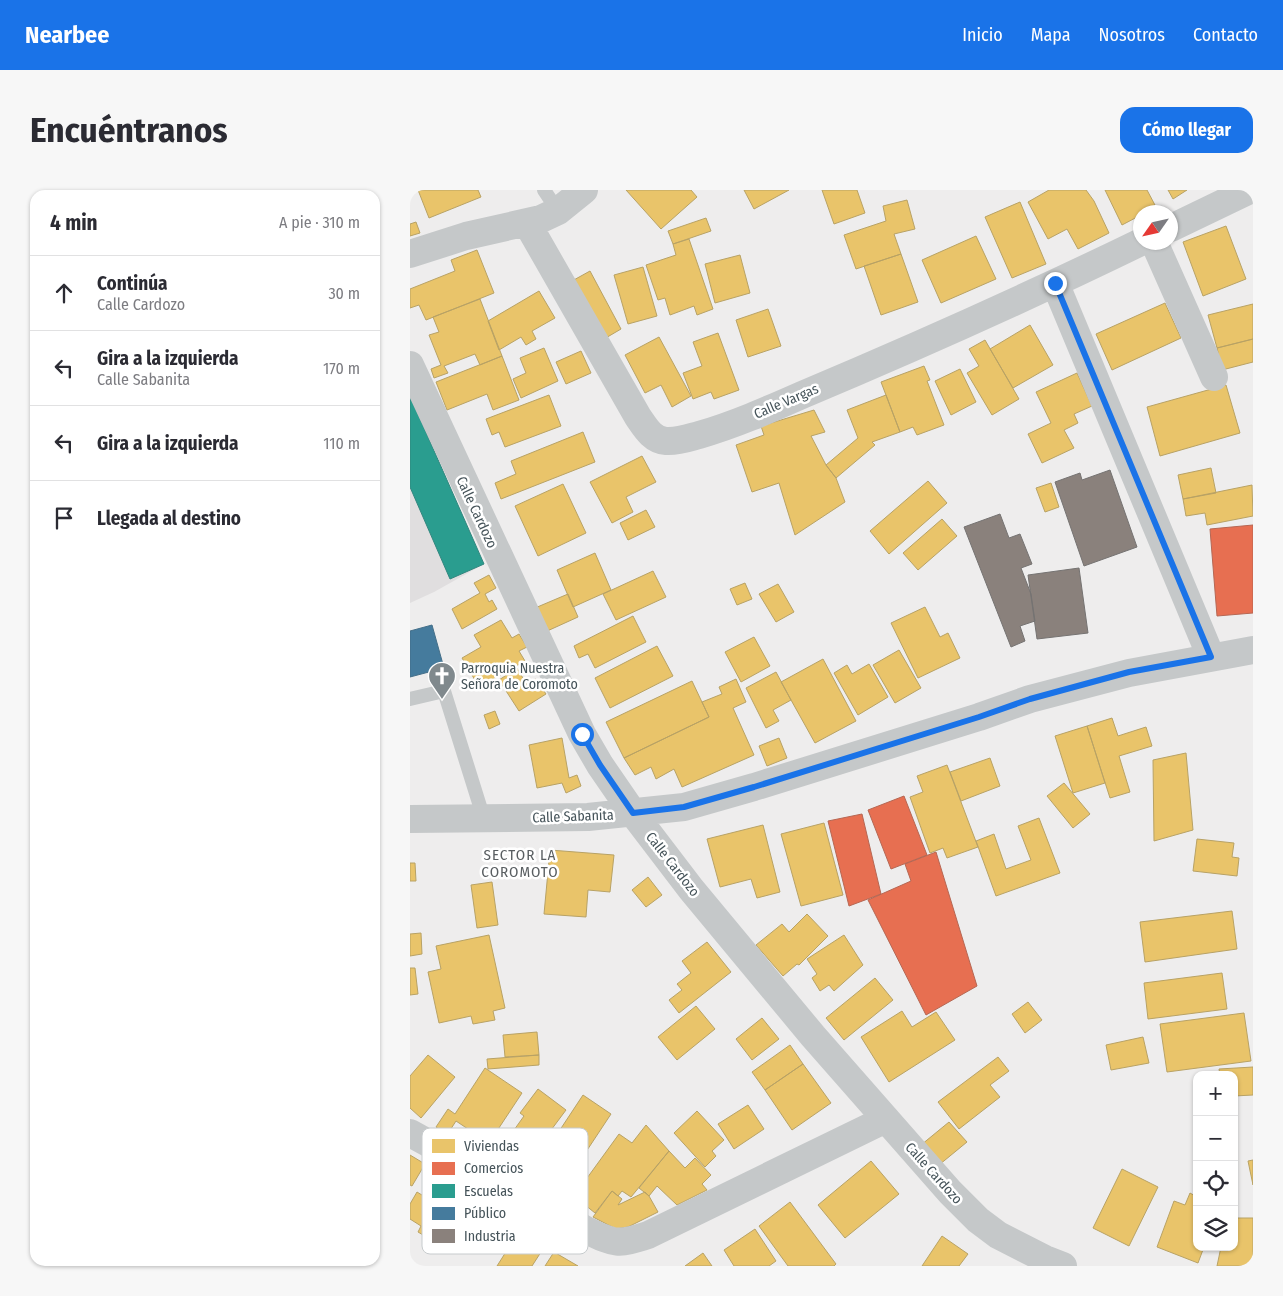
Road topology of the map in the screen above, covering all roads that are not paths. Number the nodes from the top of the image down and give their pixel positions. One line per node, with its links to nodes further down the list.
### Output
1 (584, 190): 3 (street)
2 (1250, 190): 5 (street)
3 (551, 201): 4 (street)
4 (527, 223): 8 (street); 9 (street, Calle Vargas)
5 (1178, 224)
6 (1133, 246): 9 (street, Calle Vargas)
7 (1158, 250): 11 (street)
8 (410, 254)
9 (1055, 283): 13 (street)
10 (410, 365): 15 (street, Calle Cardozo)
11 (1214, 377)
12 (1253, 650): 13 (street, Calle Sabanita)
13 (1211, 657): 15 (street, Calle Sabanita)
14 (410, 699): 17 (lane)
15 (633, 813): 17 (street, Calle Sabanita); 18 (street, Calle Cardozo)
16 (410, 819): 17 (street, Calle Sabanita)
17 (484, 819)
18 (886, 1119): 21 (street); 22 (street, Calle Cardozo)
19 (410, 1133): 20 (street)
20 (422, 1140)
21 (588, 1231)
22 (1063, 1266)

